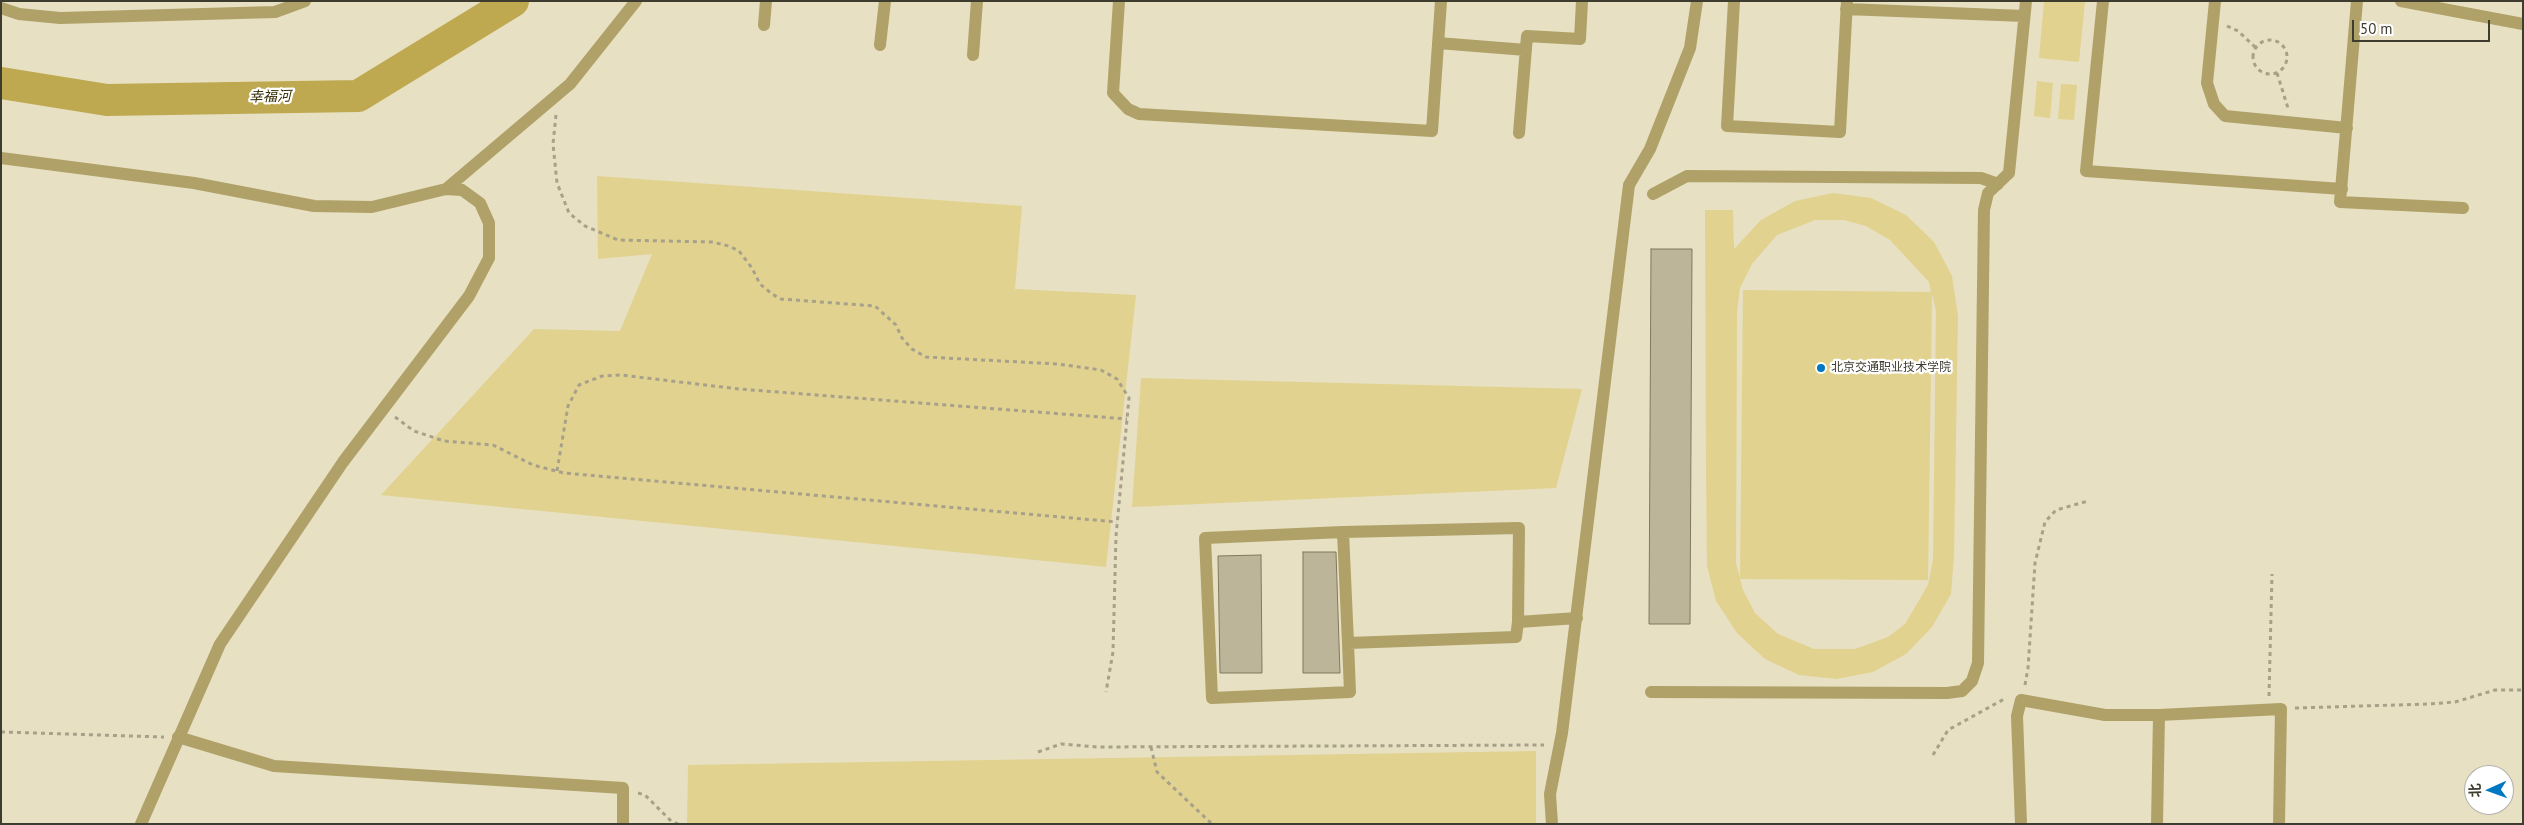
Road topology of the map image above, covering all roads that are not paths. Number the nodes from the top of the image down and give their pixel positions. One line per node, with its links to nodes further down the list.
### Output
1 (306, 1): 17 (street)
2 (636, 1): 29 (street)
3 (766, 1): 20 (street)
4 (885, 1): 22 (street)
5 (977, 1): 24 (street)
6 (1119, 1): 21 (street)
7 (1442, 1): 21 (street)
8 (1582, 1): 23 (street)
9 (1697, 1): 34 (street)
10 (1734, 1): 16 (street)
11 (2026, 1): 18 (street)
12 (2103, 1): 30 (street)
13 (2215, 1): 25 (street)
14 (2358, 1): 25 (street)
15 (2402, 1): 19 (street)
16 (1846, 5): 18 (street)
17 (1, 8)
18 (2024, 16): 28 (street)
19 (2523, 24)
20 (764, 25)
21 (1438, 43): 23 (street)
22 (880, 45)
23 (1526, 50): 26 (street)
24 (973, 55)
25 (2347, 128): 30 (street)
26 (1520, 133)
27 (1, 158): 29 (street)
28 (1998, 184): 31 (street); 37 (street)
29 (446, 189): 39 (street)
30 (2342, 189): 32 (street)
31 (1653, 194)
32 (2463, 208)
33 (1343, 532): 35 (street); 36 (street); 36 (street)
34 (1577, 618): 35 (street); 42 (street)
35 (1518, 622): 36 (street)
36 (1348, 643)
37 (1650, 692)
38 (2159, 716): 43 (street); 44 (street); 45 (street)
39 (178, 737): 40 (street); 41 (street)
40 (141, 824)
41 (623, 824)
42 (1552, 824)
43 (2021, 824)
44 (2157, 824)
45 (2279, 824)

